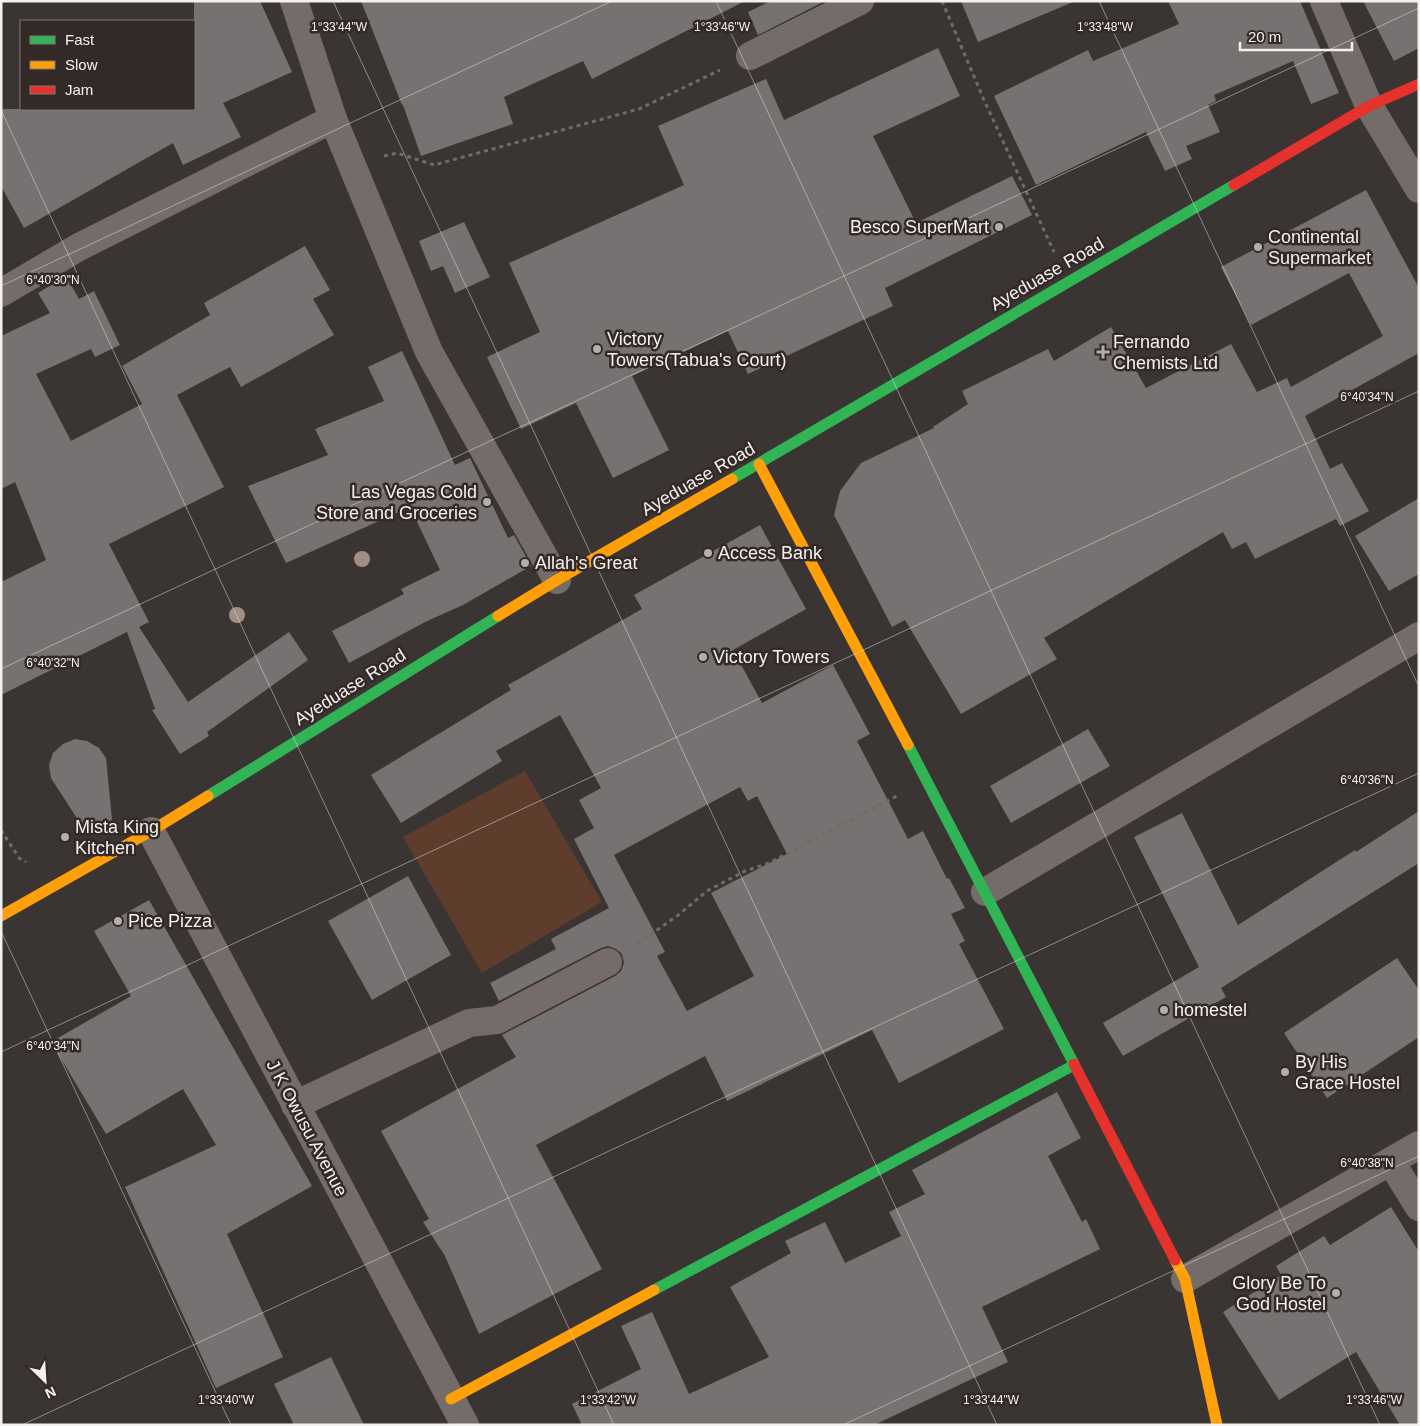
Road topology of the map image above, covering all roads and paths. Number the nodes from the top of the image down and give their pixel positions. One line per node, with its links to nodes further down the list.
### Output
1 (294, 1): 8 (street)
2 (860, 1): 5 (street)
3 (942, 1): 11 (path)
4 (1324, 1): 7 (street)
5 (750, 56): 9 (path)
6 (1419, 84): 7 (street, Ayeduase Road)
7 (1369, 106): 10 (street); 11 (street, Ayeduase Road)
8 (333, 120): 9 (street); 12 (street)
9 (352, 164): 14 (street)
10 (1419, 189)
11 (1068, 282): 13 (street, Ayeduase Road)
12 (1, 293)
13 (759, 464): 14 (street, Ayeduase Road); 16 (street)
14 (557, 580): 17 (street, Ayeduase Road)
15 (1419, 636): 18 (street)
16 (927, 781): 18 (street); 20 (path)
17 (151, 831): 19 (street, Ayeduase Road); 22 (street, J K Owusu Avenue)
18 (985, 892): 21 (street)
19 (1, 916)
20 (608, 962): 22 (street)
21 (1074, 1065): 26 (street); 27 (street)
22 (295, 1105): 27 (street, J K Owusu Avenue)
23 (1419, 1145): 24 (street)
24 (1391, 1162): 25 (street); 26 (street)
25 (1419, 1207)
26 (1185, 1279): 29 (street)
27 (451, 1399): 28 (street, J K Owusu Avenue)
28 (465, 1425)
29 (1217, 1425)

